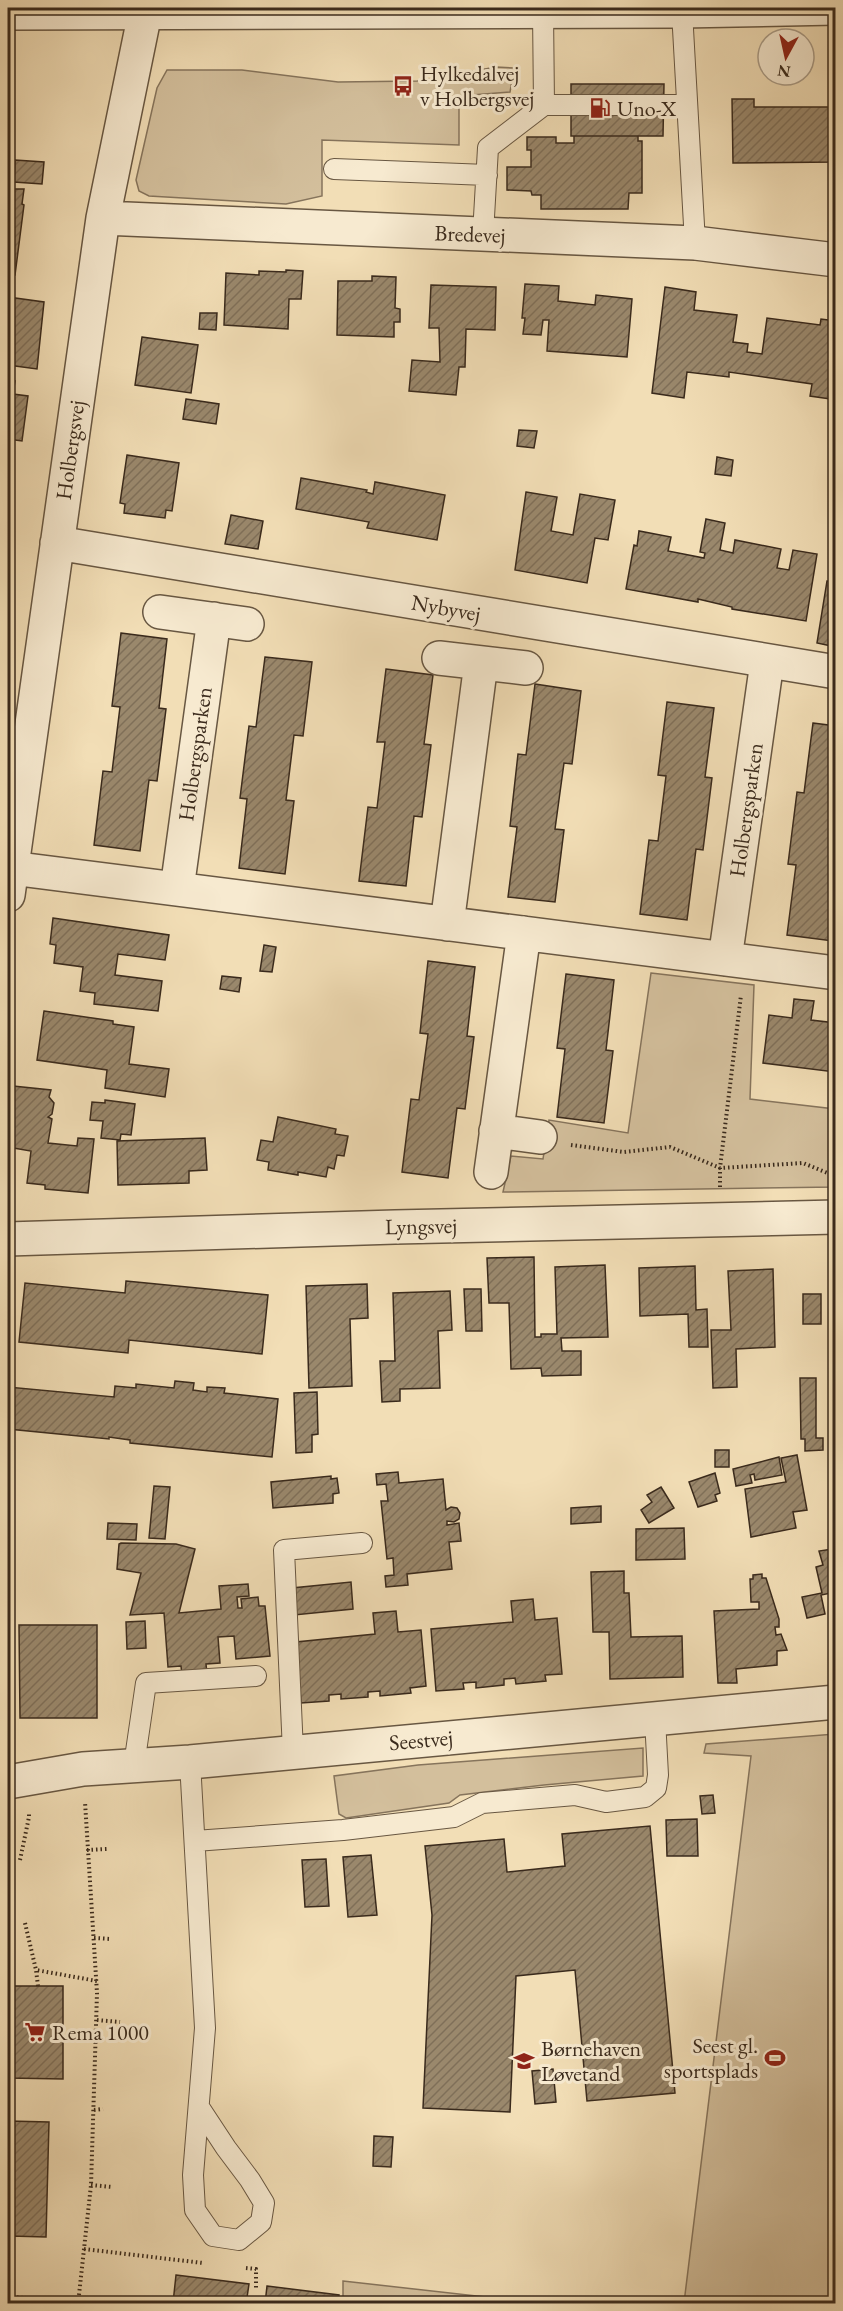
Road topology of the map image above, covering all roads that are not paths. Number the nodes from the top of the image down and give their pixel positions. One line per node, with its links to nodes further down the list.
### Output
1 (836, 8): 4 (street)
2 (144, 11): 3 (street); 5 (street); 10 (street, Holbergsvej)
3 (543, 11): 4 (street); 6 (lane)
4 (682, 11): 7 (lane)
5 (8, 13)
6 (544, 105): 7 (lane); 9 (lane)
7 (687, 105): 12 (lane)
8 (334, 170): 9 (lane)
9 (486, 175): 11 (lane)
10 (103, 218): 11 (street, Bredevej); 14 (street, Holbergsvej)
11 (483, 234): 12 (street, Bredevej)
12 (695, 243): 13 (street, Bredevej)
13 (836, 260)
14 (57, 543): 19 (street, Nybyvej); 23 (street, Holbergsvej)
15 (160, 612): 16 (street)
16 (214, 619): 17 (street); 24 (street, Holbergsparken)
17 (247, 624)
18 (440, 658): 20 (street)
19 (767, 662): 22 (street, Nybyvej); 27 (street, Holbergsparken)
20 (481, 663): 21 (street); 25 (street)
21 (526, 669)
22 (836, 672)
23 (9, 882): 24 (street)
24 (177, 889): 25 (street)
25 (447, 924): 26 (street)
26 (524, 933): 27 (street); 29 (street)
27 (736, 960): 28 (street)
28 (836, 973)
29 (496, 1131): 30 (street); 31 (street)
30 (540, 1137)
31 (491, 1172)
32 (836, 1217): 33 (street, Lyngsvej)
33 (8, 1239)
34 (362, 1543): 38 (lane)
35 (256, 1676): 40 (lane)
36 (836, 1702): 37 (street, Seestvej)
37 (655, 1719): 38 (street, Seestvej); 42 (lane)
38 (293, 1752): 39 (street, Seestvej)
39 (190, 1762): 40 (street, Seestvej); 42 (lane)
40 (134, 1765): 41 (street, Seestvej)
41 (8, 1782)
42 (195, 1841): 43 (lane)
43 (199, 2107): 43 (lane)

